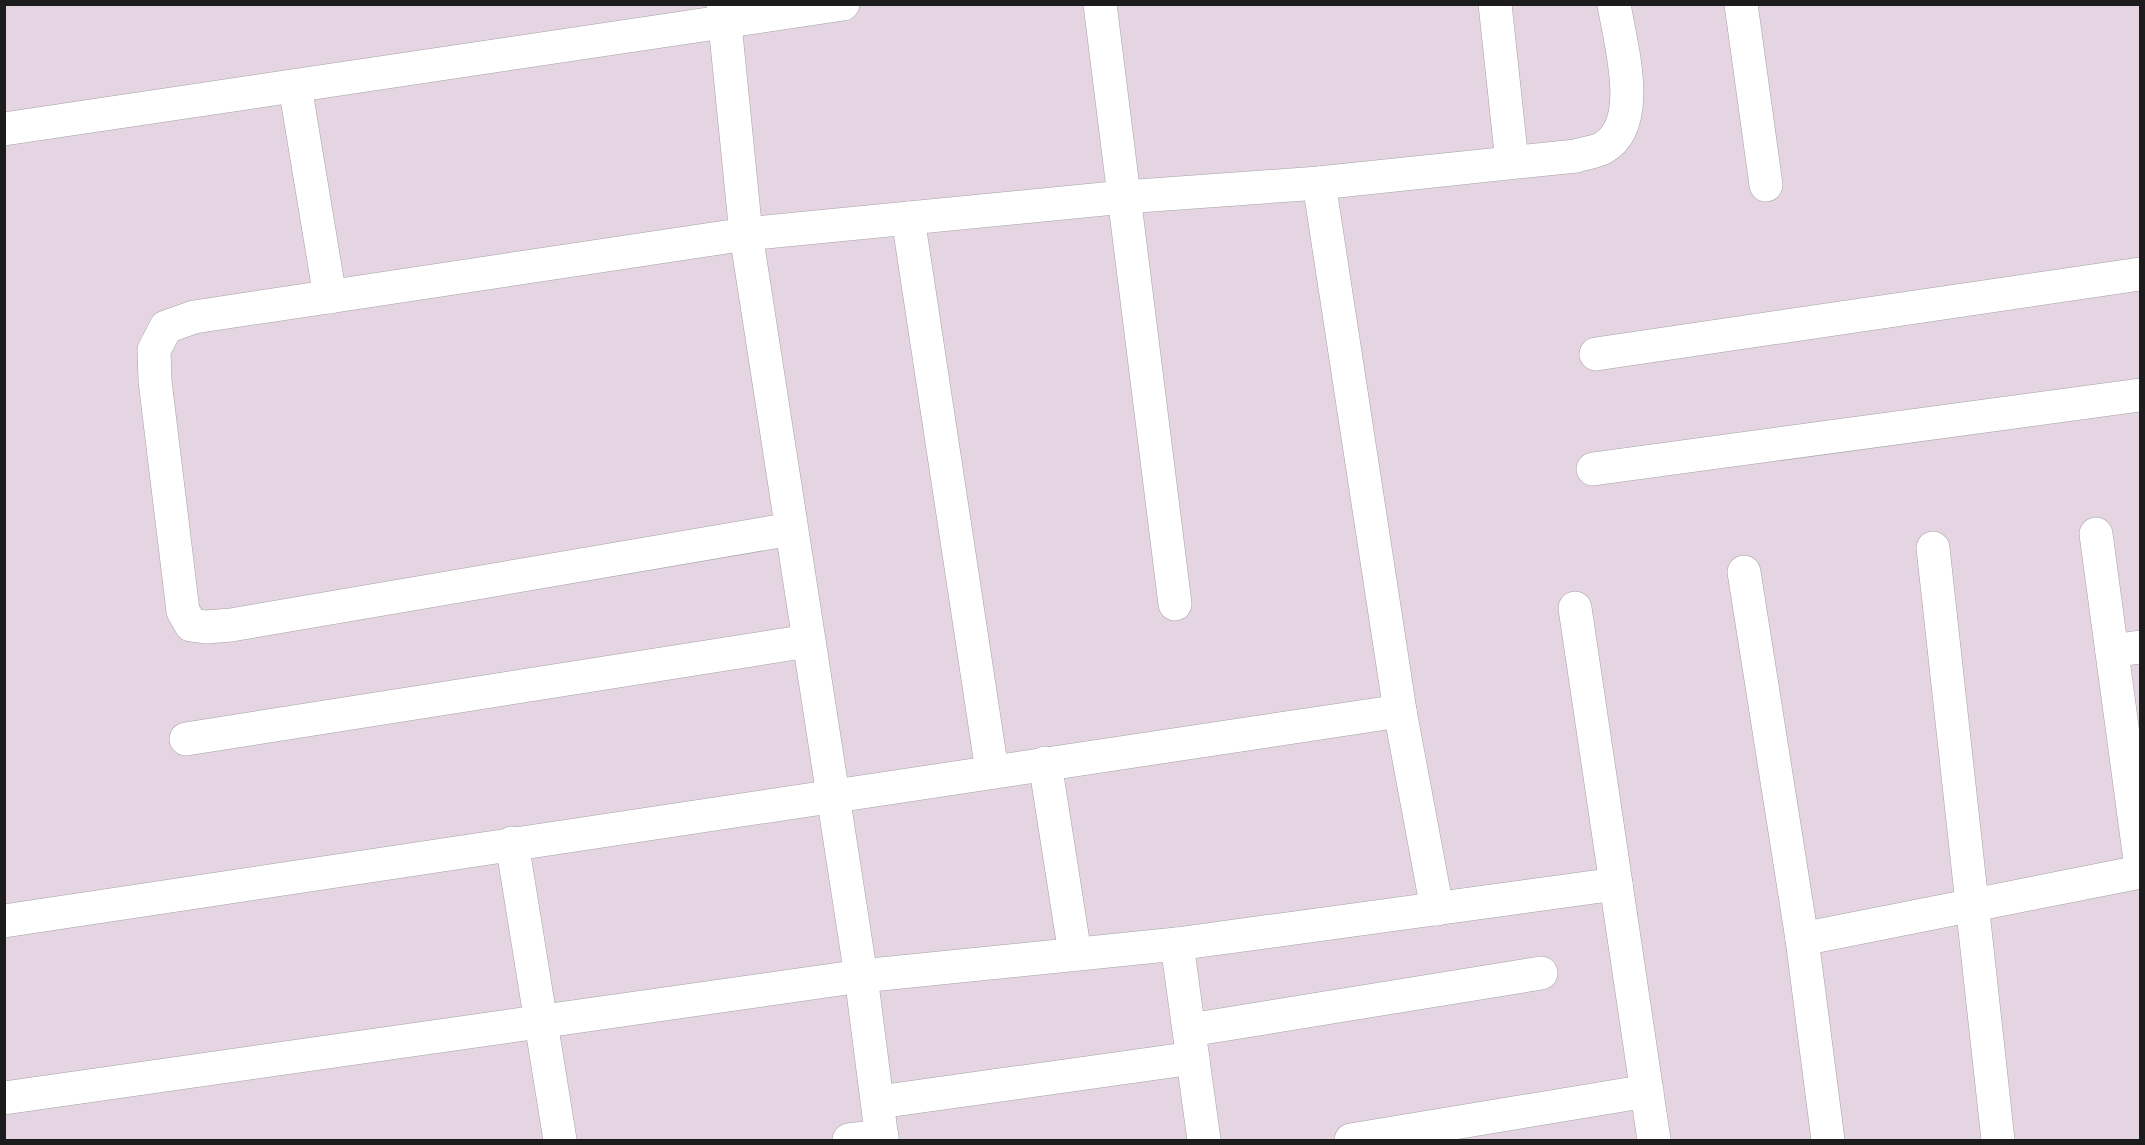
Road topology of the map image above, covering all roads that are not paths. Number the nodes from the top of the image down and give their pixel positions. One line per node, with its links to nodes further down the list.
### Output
1 (1100, 4): 12 (street)
2 (1496, 4): 9 (street)
3 (1614, 4): 9 (street)
4 (1741, 4): 11 (street)
5 (834, 5): 6 (street)
6 (725, 14): 7 (street); 14 (street)
7 (295, 86): 8 (street); 16 (street)
8 (4, 129)
9 (1512, 162): 10 (street)
10 (1319, 183): 12 (street); 28 (street)
11 (1766, 185)
12 (1124, 197): 13 (street); 24 (street)
13 (908, 218): 14 (street); 31 (street)
14 (746, 234): 16 (street); 20 (street)
15 (2140, 274): 17 (street)
16 (330, 297): 20 (street)
17 (1596, 354)
18 (2140, 395): 19 (street)
19 (1593, 469)
20 (791, 529): 26 (street)
21 (2096, 534): 27 (street)
22 (1934, 548): 37 (street)
23 (1744, 572): 40 (street)
24 (1175, 604)
25 (1575, 608): 36 (street)
26 (808, 641): 29 (street); 32 (street)
27 (2126, 649): 34 (street)
28 (1400, 711): 30 (street); 38 (street)
29 (186, 739)
30 (1045, 763): 31 (street); 42 (street)
31 (992, 771): 32 (street)
32 (831, 795): 33 (street); 44 (street)
33 (512, 843): 39 (street); 45 (street)
34 (2140, 860)
35 (2140, 872): 37 (street)
36 (1616, 884): 38 (street); 47 (street)
37 (1971, 906): 40 (street); 58 (street)
38 (1437, 909): 41 (street)
39 (4, 921)
40 (1802, 939): 57 (street)
41 (1177, 944): 42 (street); 46 (street)
42 (1075, 954): 44 (street)
43 (1541, 973): 46 (street)
44 (861, 976): 45 (street); 49 (street)
45 (540, 1022): 48 (street); 52 (street)
46 (1191, 1044): 49 (street); 54 (street)
47 (1647, 1091): 50 (street); 56 (street)
48 (4, 1098)
49 (879, 1102): 51 (street)
50 (1483, 1130): 55 (street)
51 (882, 1138): 53 (street)
52 (560, 1140)
53 (849, 1140)
54 (1204, 1140)
55 (1351, 1140)
56 (1654, 1140)
57 (1828, 1140)
58 (1998, 1140)

